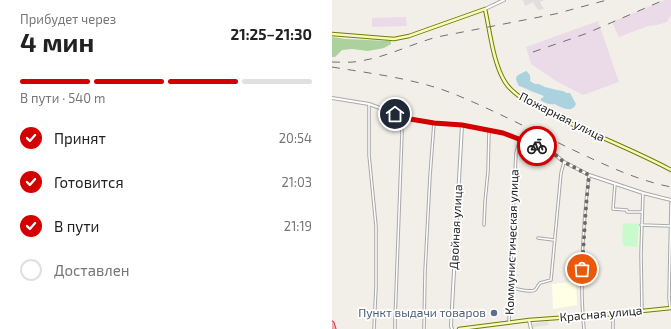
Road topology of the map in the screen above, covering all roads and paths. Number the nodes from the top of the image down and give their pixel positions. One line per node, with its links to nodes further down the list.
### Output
1 (504, 0): 2 (street)
2 (485, 9): 3 (main road); 12 (main road, Пожарная улица)
3 (332, 34)
4 (332, 98): 5 (street)
5 (369, 104): 6 (street); 35 (street)
6 (401, 116): 7 (street); 36 (street)
7 (434, 123): 8 (street); 37 (street)
8 (462, 125): 9 (street); 38 (street, Двойная улица)
9 (489, 130): 10 (street); 19 (street)
10 (520, 139): 11 (street); 24 (street, Коммунистическая улица)
11 (564, 162): 13 (street); 23 (street)
12 (671, 170)
13 (589, 175): 14 (street); 29 (street)
14 (615, 184): 15 (street); 18 (street)
15 (643, 193): 16 (street); 18 (street)
16 (671, 200)
17 (671, 203): 21 (street)
18 (642, 212): 20 (street)
19 (484, 225)
20 (641, 225): 21 (street); 27 (street)
21 (671, 226): 25 (street)
22 (538, 238): 23 (street)
23 (554, 240): 24 (street)
24 (510, 288): 32 (street, Коммунистическая улица)
25 (670, 297): 26 (street)
26 (670, 308): 27 (main road, Красная улица)
27 (642, 311): 28 (main road, Красная улица)
28 (613, 314): 29 (main road, Красная улица); 42 (street)
29 (582, 316): 30 (main road, Красная улица); 41 (street)
30 (529, 320): 32 (main road, Красная улица); 40 (street, Коммунистическая улица)
31 (332, 323): 34 (highway)
32 (509, 323): 33 (main road, Красная улица)
33 (475, 328): 39 (main road, Красная улица)
34 (334, 329)
35 (374, 329)
36 (395, 329)
37 (424, 329)
38 (452, 329)
39 (459, 329)
40 (531, 329)
41 (584, 329)
42 (613, 329)

